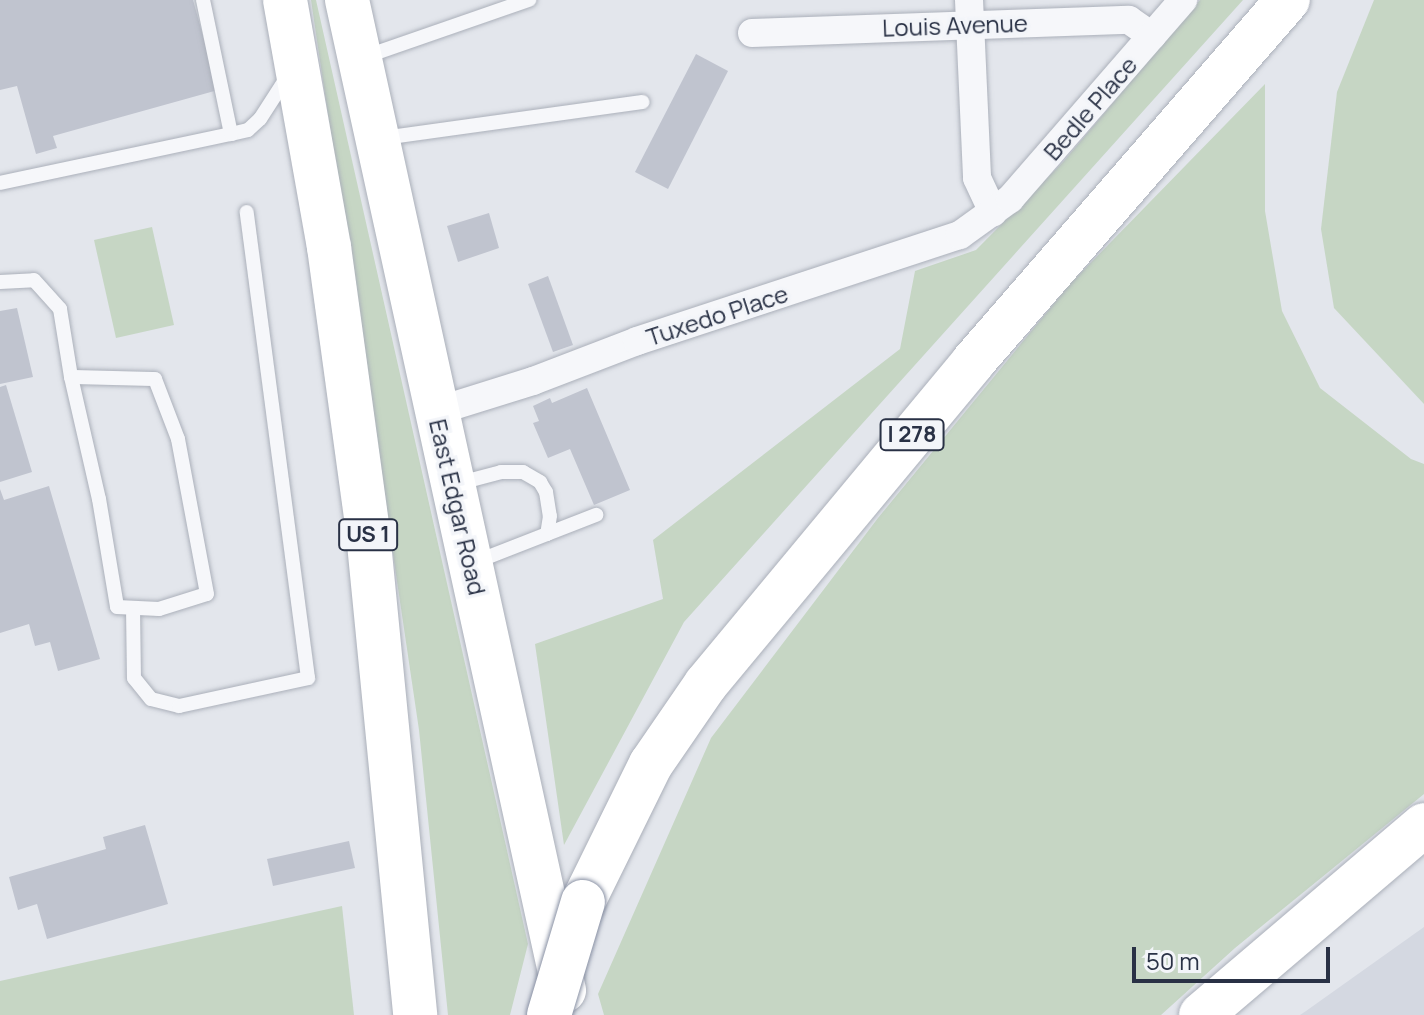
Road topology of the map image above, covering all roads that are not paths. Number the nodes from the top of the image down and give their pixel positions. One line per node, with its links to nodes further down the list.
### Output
1 (203, 0): 13 (lane)
2 (285, 0): 11 (highway, US 1)
3 (347, 0): 10 (highway, East Edgar Road)
4 (529, 0): 10 (lane)
5 (1183, 0): 9 (street, Bedle Place)
6 (1288, 0): 28 (highway, I 278, bridge)
7 (969, 12): 8 (street, Louis Avenue); 9 (street, Louis Avenue); 17 (street)
8 (752, 33)
9 (1152, 36): 17 (street, Bedle Place)
10 (359, 58): 14 (highway, East Edgar Road)
11 (297, 59): 13 (lane); 27 (highway, US 1)
12 (643, 102): 14 (lane)
13 (231, 134): 15 (lane)
14 (378, 139): 20 (highway, East Edgar Road)
15 (0, 183)
16 (247, 212): 25 (lane)
17 (993, 212): 20 (street, Tuxedo Place)
18 (0, 282): 19 (lane)
19 (71, 377): 25 (lane); 25 (lane)
20 (437, 411): 21 (highway, East Edgar Road)
21 (453, 485): 23 (lane); 24 (highway, East Edgar Road)
22 (596, 515): 23 (lane)
23 (547, 534): 24 (lane)
24 (471, 564): 29 (highway, East Edgar Road)
25 (133, 608)
26 (1424, 825): 30 (highway)
27 (415, 1015)
28 (549, 1015)
29 (569, 1015)
30 (1201, 1015)

